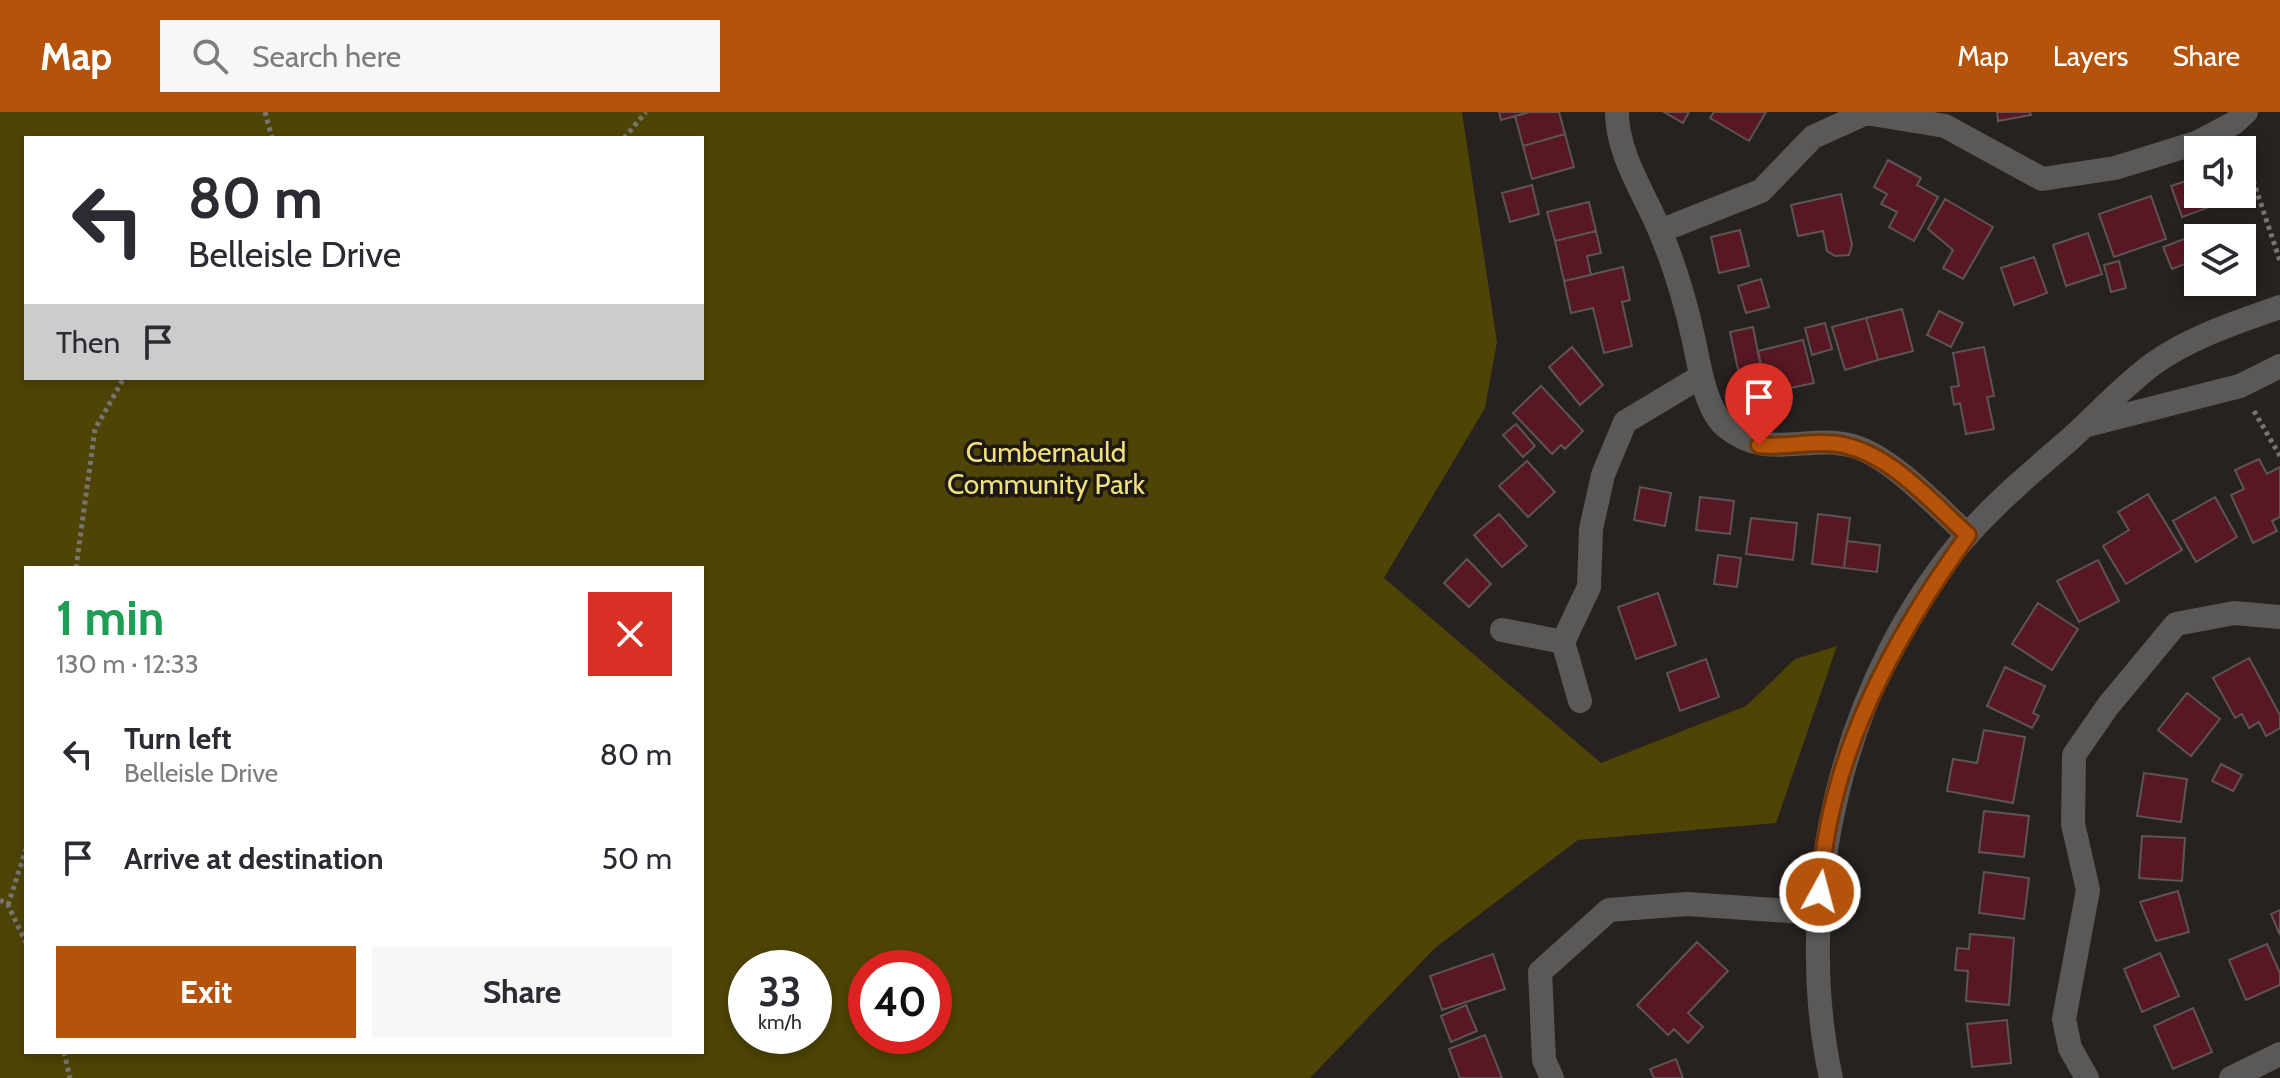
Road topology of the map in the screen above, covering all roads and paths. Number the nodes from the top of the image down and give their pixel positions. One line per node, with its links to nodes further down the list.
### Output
1 (265, 112): 5 (path)
2 (646, 112): 6 (path)
3 (1617, 112): 7 (street)
4 (2240, 117): 7 (street); 8 (path)
5 (271, 136)
6 (626, 136)
7 (1660, 231): 11 (street)
8 (2280, 261)
9 (2280, 307): 14 (street)
10 (2280, 366): 13 (street)
11 (1700, 377): 16 (street); 20 (street)
12 (123, 380): 17 (path)
13 (2240, 386): 14 (street); 15 (path)
14 (2085, 426): 16 (street)
15 (2280, 456)
16 (1968, 535): 25 (street)
17 (76, 566)
18 (2280, 617): 29 (street)
19 (1502, 630): 20 (street)
20 (1563, 642): 21 (street)
21 (1580, 701)
22 (24, 855): 24 (path)
23 (0, 900): 24 (path)
24 (8, 905): 26 (path)
25 (1818, 913): 31 (street); 32 (street)
26 (24, 939)
27 (64, 1054): 30 (path)
28 (2280, 1054): 33 (street)
29 (2081, 1076)
30 (70, 1078)
31 (1552, 1078)
32 (1831, 1078)
33 (2231, 1078)

